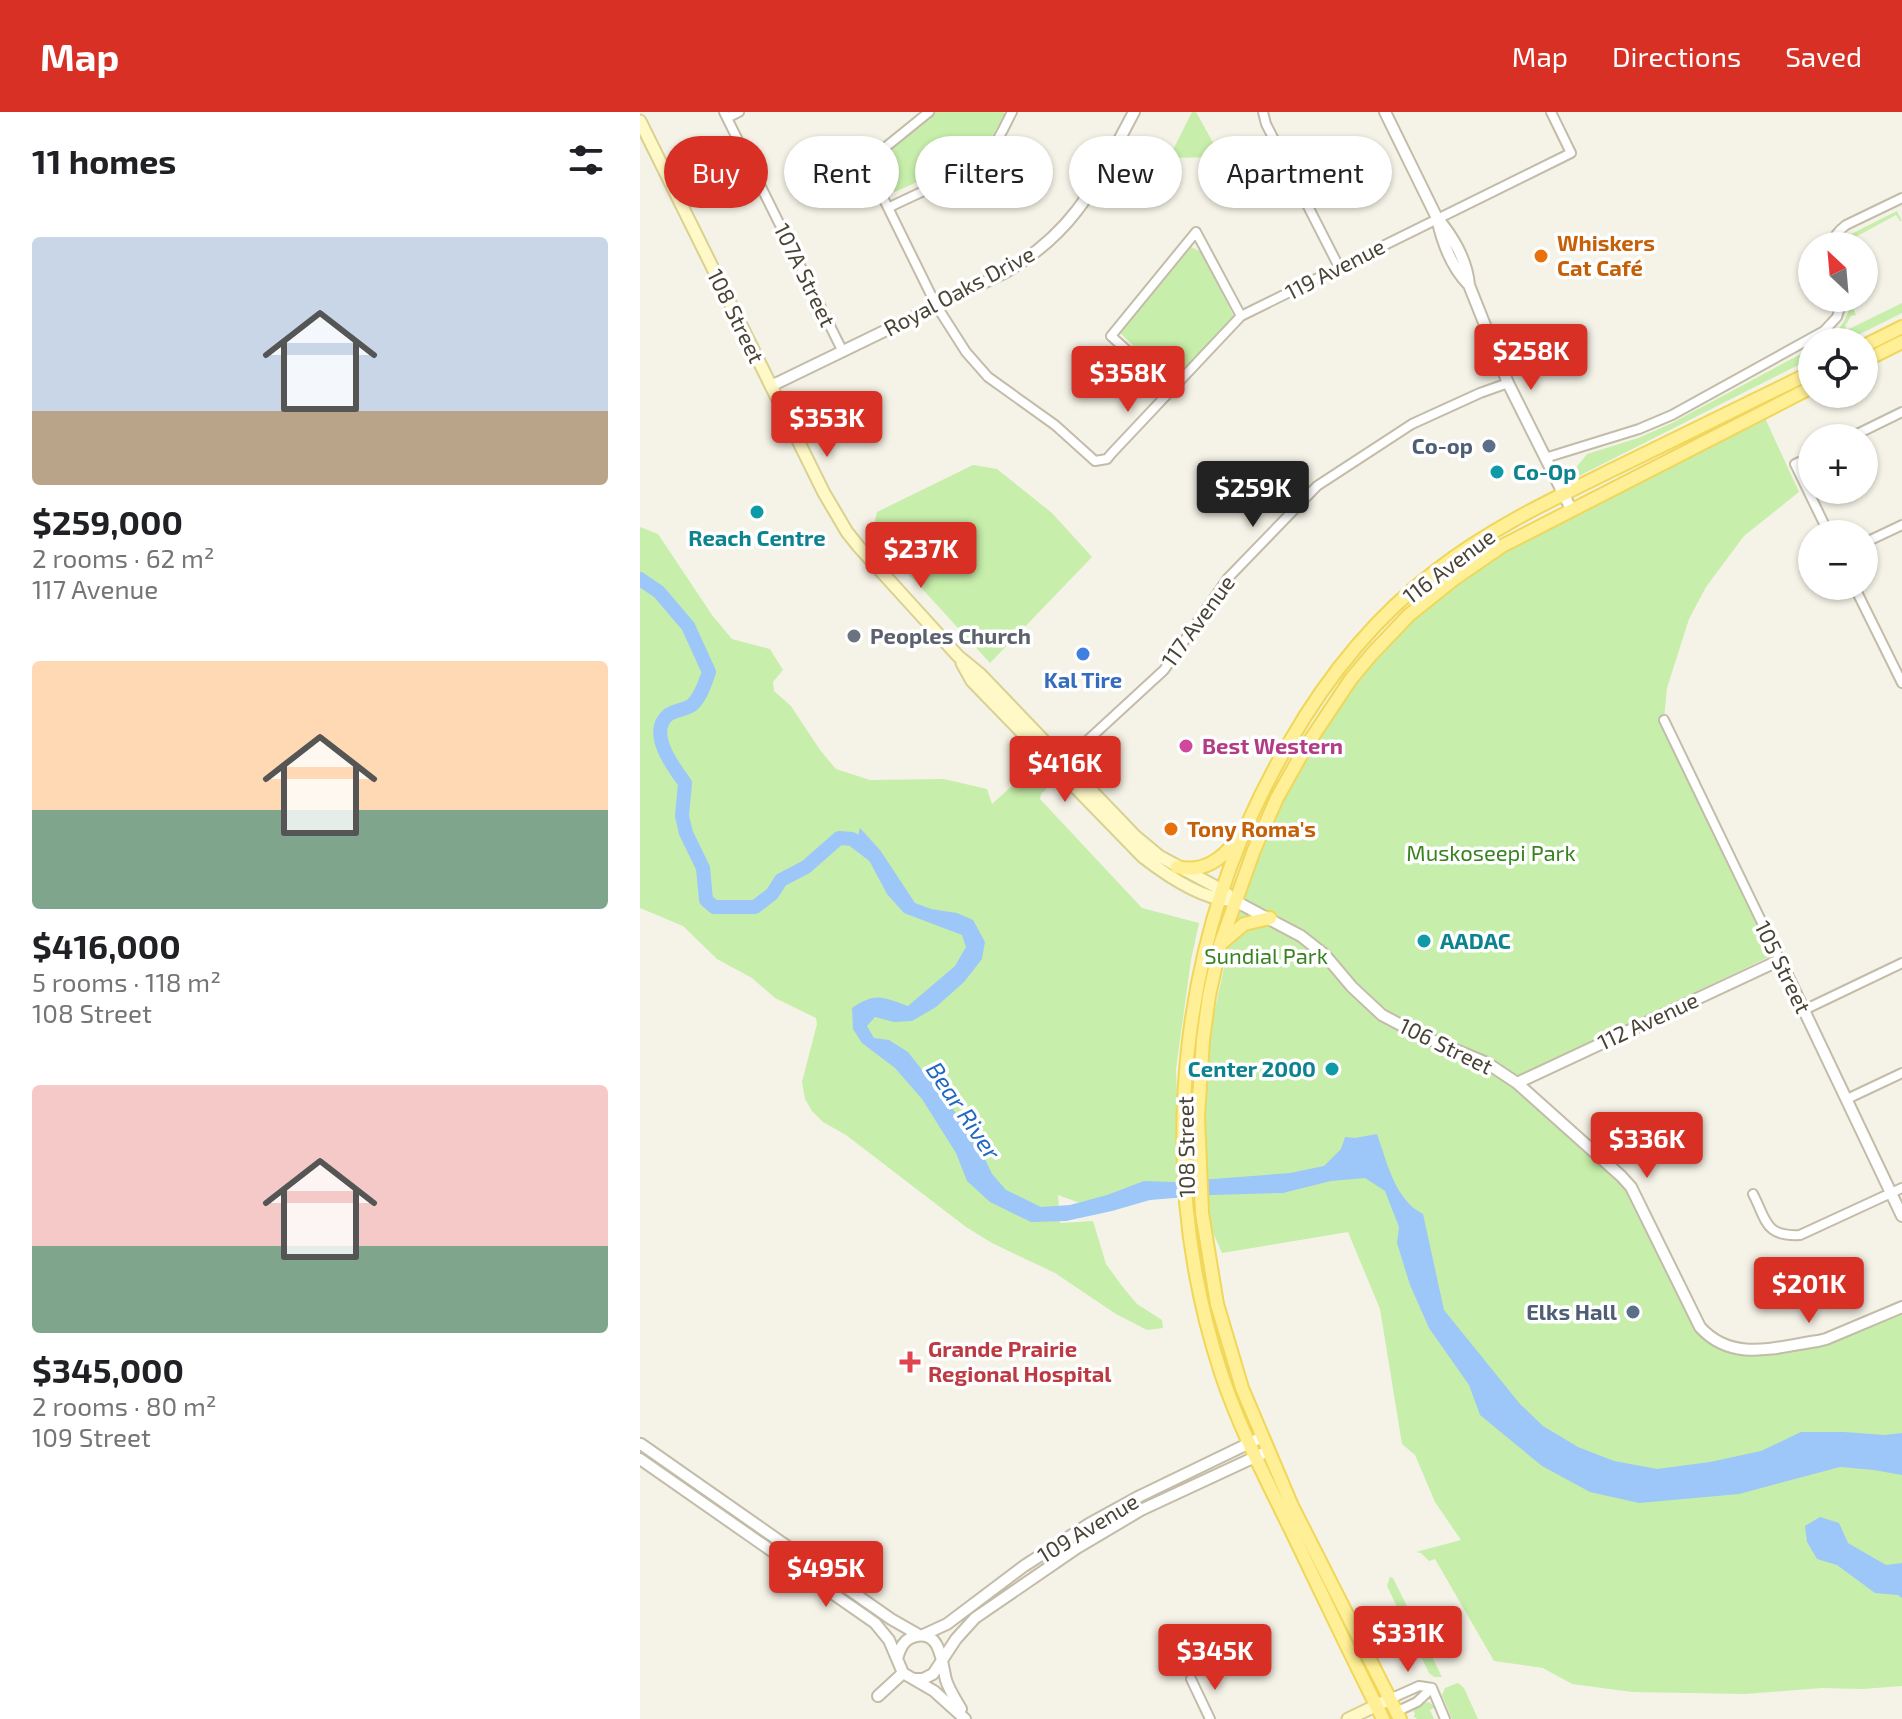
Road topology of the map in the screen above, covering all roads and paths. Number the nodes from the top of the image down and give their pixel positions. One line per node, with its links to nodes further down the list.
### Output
1 (739, 112): 8 (street)
2 (929, 112): 10 (street)
3 (1012, 112): 12 (street)
4 (1134, 112): 17 (street, Royal Oaks Drive)
5 (1263, 112): 16 (street)
6 (1385, 112): 14 (street)
7 (1551, 112): 14 (street, 119 Avenue)
8 (726, 115): 23 (street, 107A Street)
9 (640, 121): 27 (main road, 108 Street)
10 (899, 136)
11 (1902, 198): 15 (street)
12 (899, 202)
13 (888, 208): 17 (street)
14 (1437, 218): 16 (street, 119 Avenue); 26 (street)
15 (1837, 232)
16 (1339, 267): 19 (street, 119 Avenue)
17 (936, 305): 23 (street, Royal Oaks Drive); 28 (street, 119 Avenue)
18 (1839, 312): 32 (street)
19 (1241, 316): 28 (street, 119 Avenue); 28 (street)
20 (1902, 327): 21 (main road)
21 (1878, 339)
22 (1902, 342): 24 (main road)
23 (843, 352): 27 (street, Royal Oaks Drive)
24 (1878, 354)
25 (1798, 379): 33 (main road, 116 Avenue)
26 (1508, 383): 32 (street); 40 (street, 117 Avenue)
27 (771, 386): 40 (main road, 108 Street)
28 (1172, 391)
29 (1798, 394): 34 (main road, 116 Avenue)
30 (1902, 412): 31 (street)
31 (1878, 424)
32 (1545, 458): 33 (street)
33 (1563, 494): 34 (street); 41 (main road, 116 Avenue)
34 (1571, 509): 44 (main road, 116 Avenue)
35 (1902, 525): 36 (street)
36 (1878, 536)
37 (1861, 600): 38 (street)
38 (1902, 683)
39 (1664, 720): 47 (street, 105 Street)
40 (1060, 766): 42 (main road, 108 Street); 43 (main road, 108 Street)
41 (1244, 832): 42 (main road); 43 (main road, 116 Avenue)
42 (1177, 867): 43 (main road, 108 Street)
43 (1220, 895): 44 (main road); 59 (main road, 108 Street)
44 (1235, 901): 45 (street, 106 Street); 46 (main road, 108 Street)
45 (1270, 918): 46 (main road); 51 (street, 106 Street)
46 (1220, 945): 58 (main road, 108 Street)
47 (1780, 960): 49 (street, 105 Street); 51 (street, 112 Avenue)
48 (1902, 963): 49 (street)
49 (1804, 1010): 52 (street, 105 Street)
50 (1902, 1073): 52 (street)
51 (1517, 1083): 57 (street, 106 Street)
52 (1847, 1099): 54 (street, 105 Street)
53 (1902, 1188): 54 (street)
54 (1891, 1193): 55 (street); 56 (street, 105 Street)
55 (1753, 1194)
56 (1902, 1216)
57 (1902, 1307)
58 (1262, 1437): 59 (street, 109 Avenue); 61 (main road, 108 Street)
59 (1248, 1443): 62 (main road, 108 Street); 64 (street, 109 Avenue)
60 (641, 1444): 64 (street)
61 (1268, 1451): 62 (street, 109 Avenue); 72 (main road, 108 Street)
62 (1255, 1457): 66 (street, 109 Avenue); 73 (main road, 108 Street)
63 (640, 1459): 65 (street)
64 (921, 1635): 65 (street); 66 (street)
65 (897, 1659): 67 (street)
66 (942, 1659): 68 (street); 75 (street)
67 (903, 1673): 68 (street); 71 (street)
68 (916, 1679): 75 (street)
69 (1191, 1679): 76 (street)
70 (1432, 1688): 72 (street); 74 (street); 79 (street)
71 (878, 1696)
72 (1390, 1699): 73 (main road); 74 (main road, 108 Street)
73 (1376, 1705): 77 (main road); 78 (main road, 108 Street)
74 (1398, 1715): 78 (main road)
75 (966, 1719)
76 (1210, 1719)
77 (1348, 1719)
78 (1382, 1719)
79 (1445, 1719)

